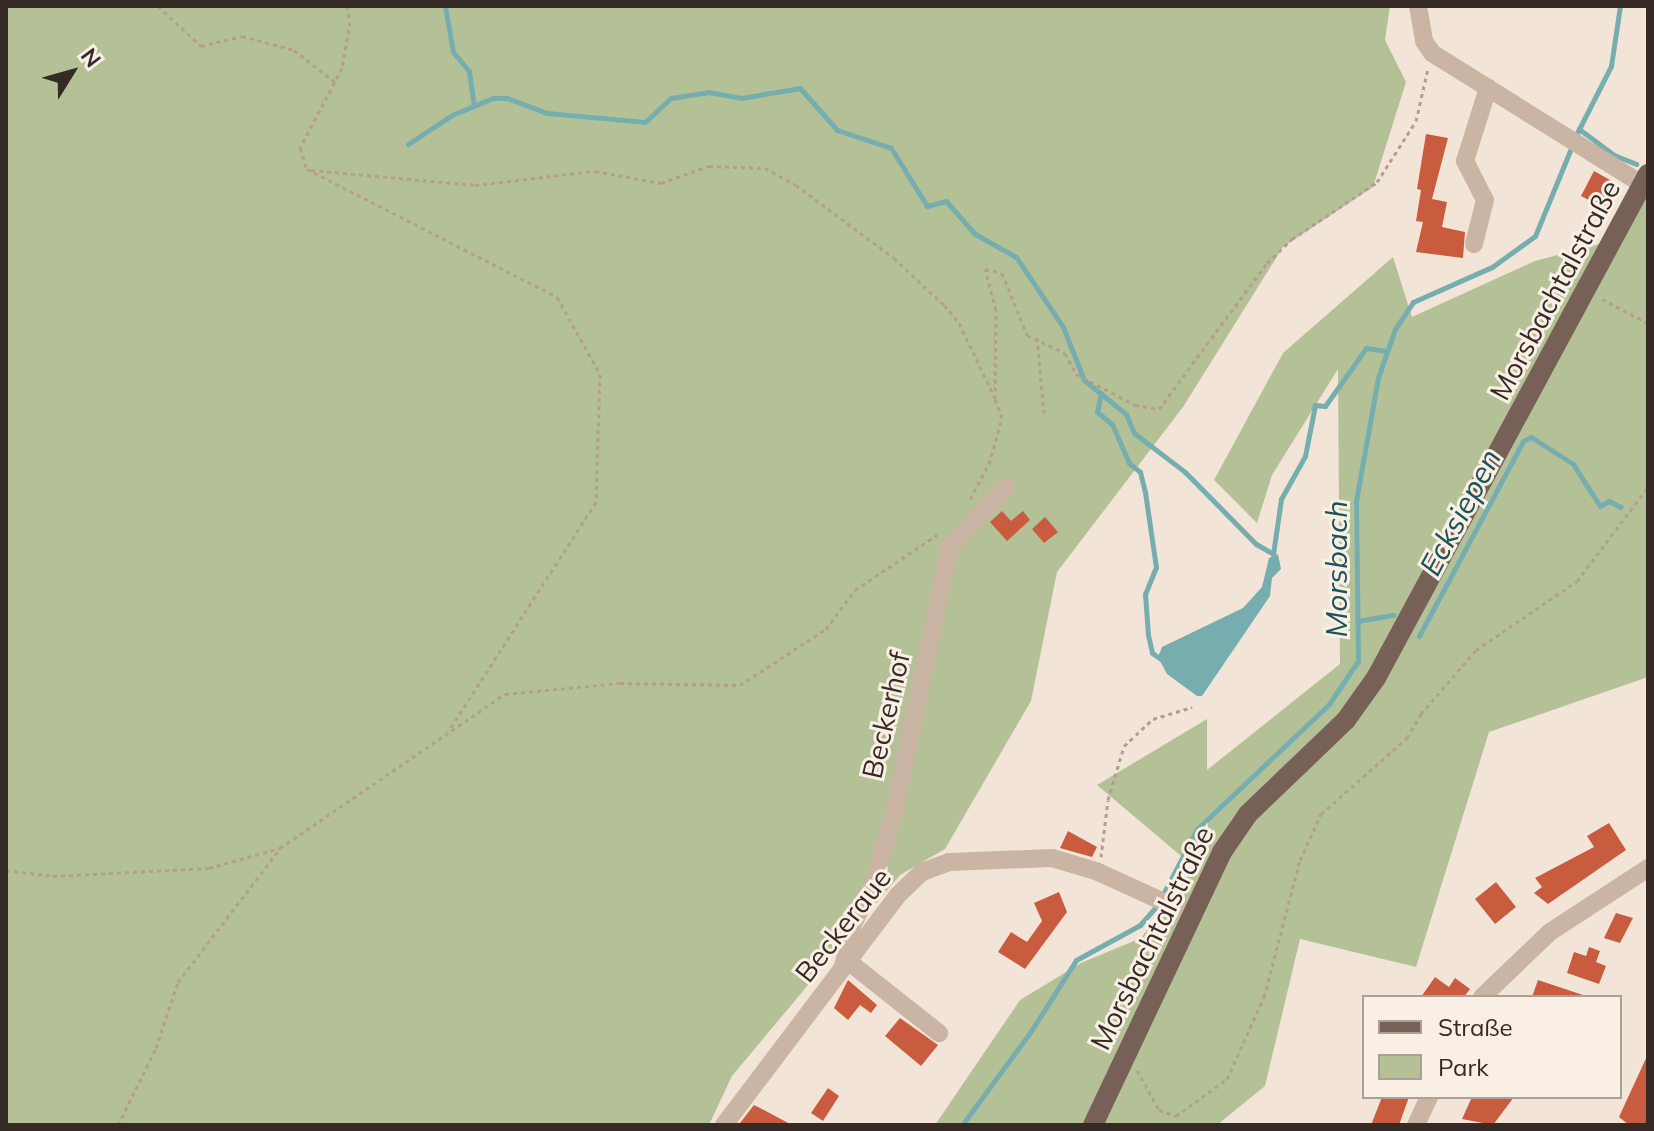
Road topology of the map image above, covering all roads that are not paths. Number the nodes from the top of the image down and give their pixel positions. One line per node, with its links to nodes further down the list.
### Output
1 (1418, 6): 2 (street)
2 (1488, 88): 3 (street); 4 (street)
3 (1645, 180): 7 (main road, Morsbachtalstraße)
4 (1474, 244)
5 (1006, 487): 8 (street, Beckerhof)
6 (1648, 868): 9 (street)
7 (1192, 915): 8 (street, Beckeraue); 13 (main road, Morsbachtalstraße)
8 (846, 966): 10 (street); 12 (street, Beckeraue)
9 (1484, 995)
10 (939, 1033)
11 (1428, 1099): 14 (street)
12 (724, 1125)
13 (1093, 1125)
14 (1416, 1125)

